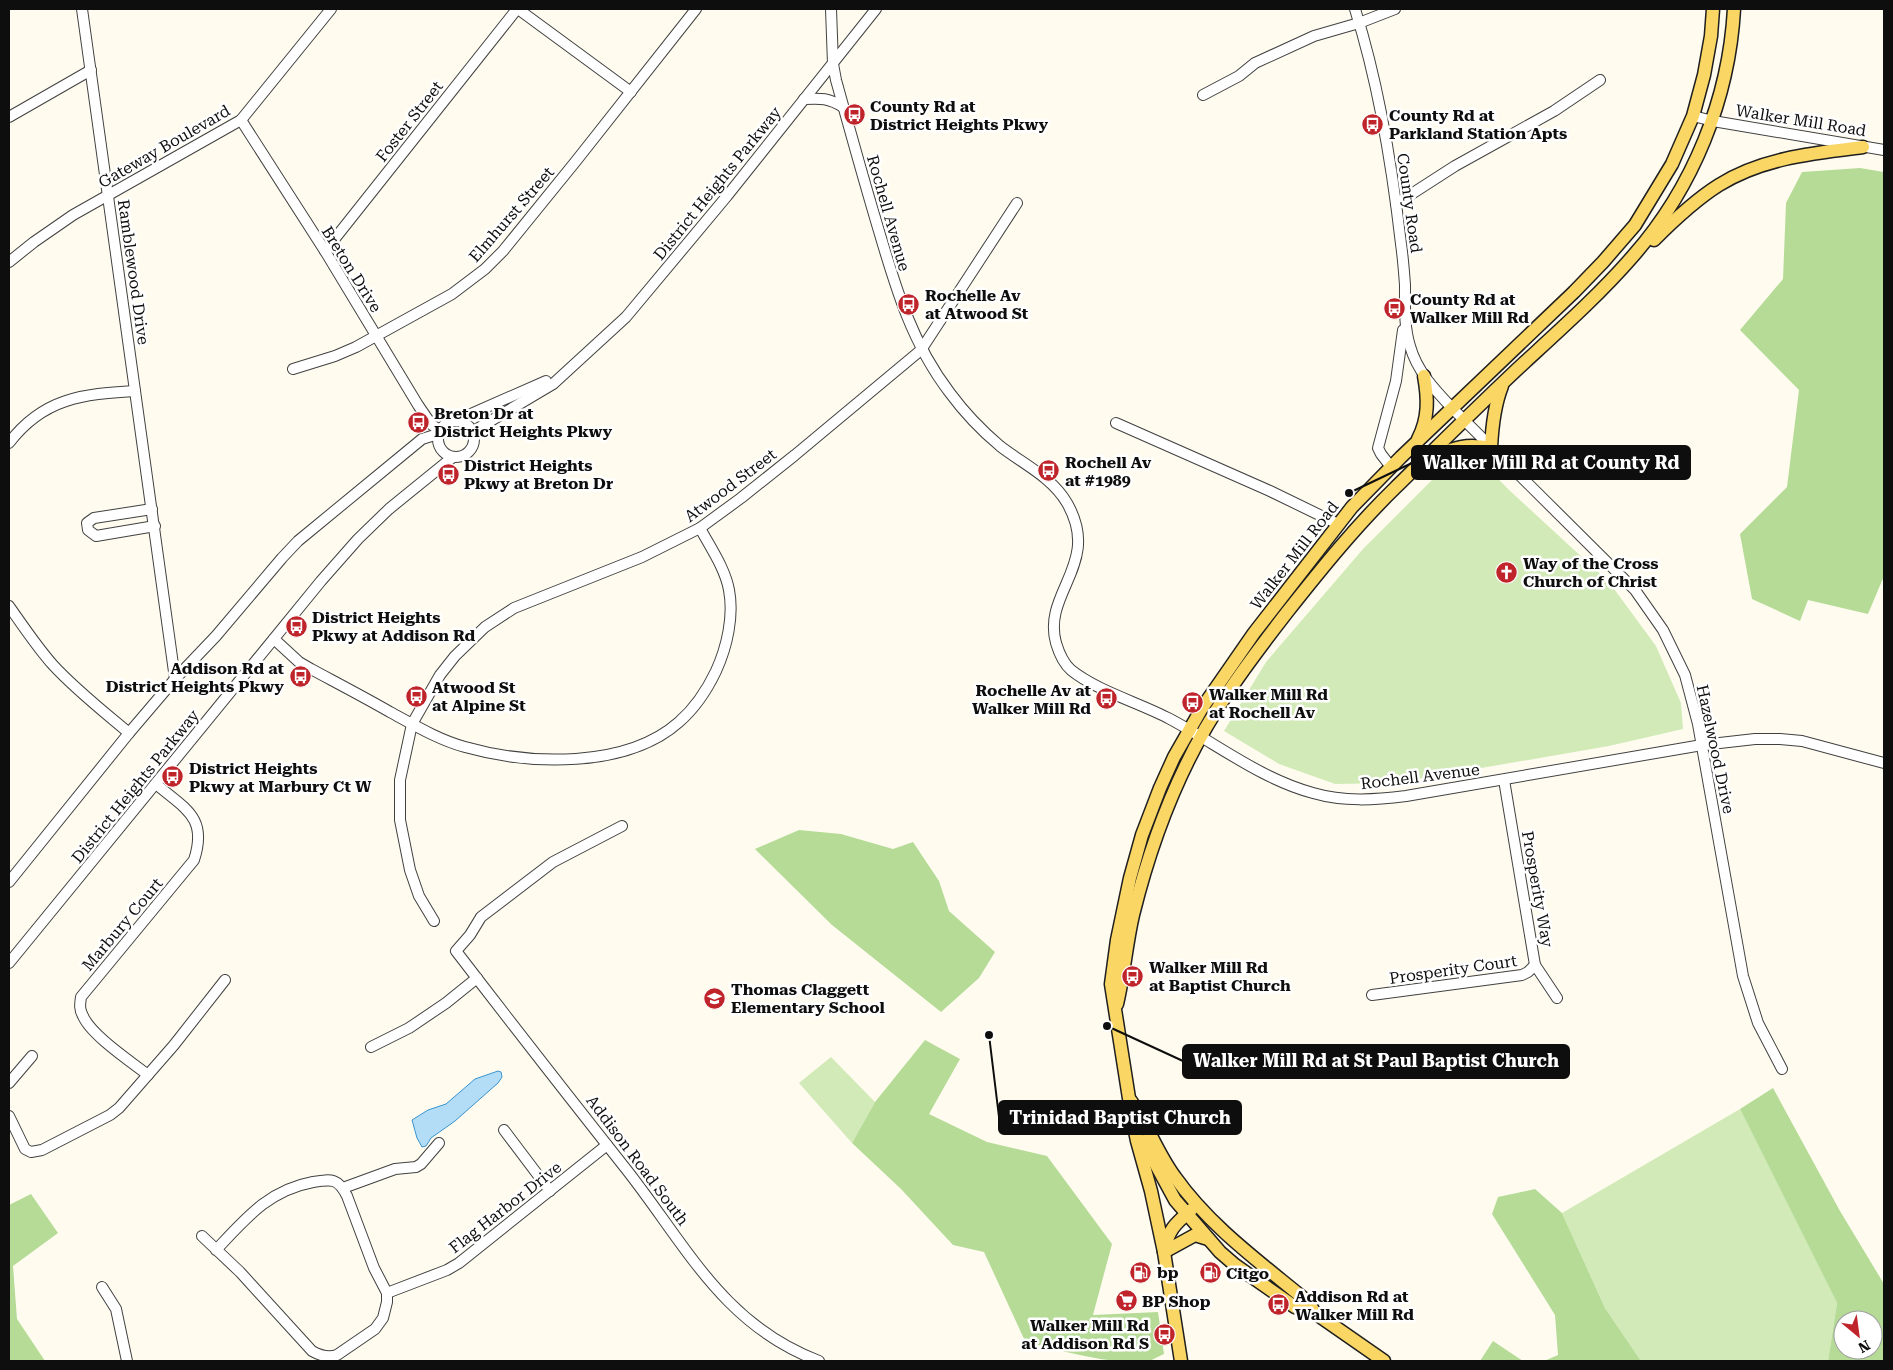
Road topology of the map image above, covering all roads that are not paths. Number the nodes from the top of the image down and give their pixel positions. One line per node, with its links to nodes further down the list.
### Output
1 (82, 9): 13 (street, Ramblewood Drive)
2 (332, 9): 21 (street, Gateway Boulevard)
3 (518, 9): 15 (street); 28 (street, Foster Street)
4 (696, 9): 15 (street, Elmhurst Street)
5 (831, 9): 12 (street, Rochell Avenue)
6 (876, 9): 12 (street, District Heights Parkway)
7 (1355, 9): 11 (street, County Road)
8 (1395, 9): 11 (street)
9 (1713, 9): 19 (main road)
10 (1734, 9): 22 (main road)
11 (1359, 23): 16 (street); 27 (street, County Road)
12 (833, 64): 17 (street, District Heights Parkway); 18 (street, Rochell Avenue)
13 (91, 70): 20 (street); 25 (street, Ramblewood Drive)
14 (1600, 80): 27 (street)
15 (631, 92): 32 (street, Elmhurst Street)
16 (1203, 95)
17 (804, 99): 18 (street); 35 (street, District Heights Parkway)
18 (844, 107): 33 (street, Rochell Avenue)
19 (1693, 116): 22 (street, Walker Mill Road); 39 (main road, Walker Mill Road)
20 (9, 117)
21 (241, 120): 25 (street, Gateway Boulevard); 28 (street, Breton Drive)
22 (1712, 122): 23 (street, Walker Mill Road); 30 (main road, Walker Mill Road)
23 (1863, 147): 24 (street, Walker Mill Road); 30 (main road)
24 (1884, 150)
25 (109, 194): 29 (street, Gateway Boulevard); 38 (street, Ramblewood Drive)
26 (1017, 203): 33 (street, Atwood Street)
27 (1396, 204): 31 (street, County Road)
28 (324, 251): 32 (street, Breton Drive)
29 (9, 262)
30 (1616, 276): 37 (main road, Walker Mill Road)
31 (1405, 315): 36 (street, County Road); 50 (street, County Road)
32 (376, 336): 34 (street, Elmhurst Street); 43 (street, Breton Drive)
33 (922, 350): 54 (street, Atwood Street); 59 (street, Rochell Avenue)
34 (293, 368)
35 (571, 368): 40 (street, District Heights Parkway); 44 (street, District Heights Parkway)
36 (1424, 376): 39 (street, County Road); 46 (main road)
37 (1504, 382): 41 (main road, Walker Mill Road); 47 (main road)
38 (135, 391): 45 (street); 51 (street, Ramblewood Drive)
39 (1452, 408): 41 (street, County Road); 46 (main road, Walker Mill Road)
40 (455, 421): 43 (street); 44 (street)
41 (1464, 421): 47 (street, Hazelwood Drive); 49 (main road, Walker Mill Road)
42 (1116, 423): 52 (street)
43 (439, 432): 48 (street); 57 (street)
44 (472, 432): 48 (street)
45 (9, 443)
46 (1415, 444): 50 (main road, Walker Mill Road)
47 (1491, 448): 49 (main road); 62 (street, Hazelwood Drive)
48 (453, 457): 56 (street, District Heights Parkway)
49 (1424, 459): 61 (main road, Walker Mill Road)
50 (1391, 467): 52 (main road, Walker Mill Road)
51 (152, 509): 53 (street, Ramblewood Drive); 53 (street)
52 (1338, 524): 59 (main road, Walker Mill Road)
53 (155, 526): 57 (street, Ramblewood Drive)
54 (700, 528): 58 (street, Atwood Street); 58 (street)
55 (9, 606): 60 (street)
56 (274, 639): 58 (street); 65 (street, District Heights Parkway)
57 (176, 679): 60 (street)
58 (412, 724): 68 (street, Atwood Street)
59 (1189, 730): 61 (street, Rochell Avenue); 75 (main road, Walker Mill Road)
60 (129, 733): 67 (street)
61 (1201, 736): 64 (street, Rochell Avenue); 75 (main road, Walker Mill Road)
62 (1702, 745): 63 (street, Rochell Avenue); 64 (street, Rochell Avenue); 78 (street, Hazelwood Drive)
63 (1884, 763)
64 (1504, 780): 70 (street, Prosperity Way)
65 (156, 784): 69 (street, District Heights Parkway); 79 (street, Marbury Court)
66 (622, 826): 71 (street, Addison Road South)
67 (9, 882)
68 (434, 921)
69 (9, 963)
70 (1535, 965): 73 (street, Prosperity Court); 74 (street, Prosperity Way)
71 (477, 978): 76 (street); 85 (street, Addison Road South)
72 (225, 980): 79 (street)
73 (1372, 996)
74 (1556, 998)
75 (1116, 1009): 81 (main road, Walker Mill Road)
76 (371, 1047)
77 (32, 1056): 80 (street)
78 (1782, 1068)
79 (148, 1075): 82 (street)
80 (9, 1083)
81 (1130, 1105): 88 (main road, Walker Mill Road); 89 (main road); 93 (main road, Walker Mill Road)
82 (9, 1116)
83 (504, 1130): 87 (street)
84 (440, 1143): 86 (street)
85 (607, 1145): 87 (street, Flag Harbor Drive); 98 (street, Addison Road South)
86 (343, 1188): 92 (street); 95 (street)
87 (550, 1191): 95 (street, Flag Harbor Drive)
88 (1197, 1206): 89 (main road, Walker Mill Road); 96 (main road)
89 (1186, 1215): 91 (main road); 93 (main road, Walker Mill Road)
90 (202, 1236): 92 (street)
91 (1208, 1239): 93 (main road); 96 (main road)
92 (216, 1250): 95 (street)
93 (1164, 1252): 99 (main road, Walker Mill Road)
94 (102, 1287): 97 (street)
95 (387, 1293)
96 (1315, 1313): 100 (main road)
97 (127, 1361)
98 (819, 1361)
99 (1181, 1361)
100 (1384, 1361)

